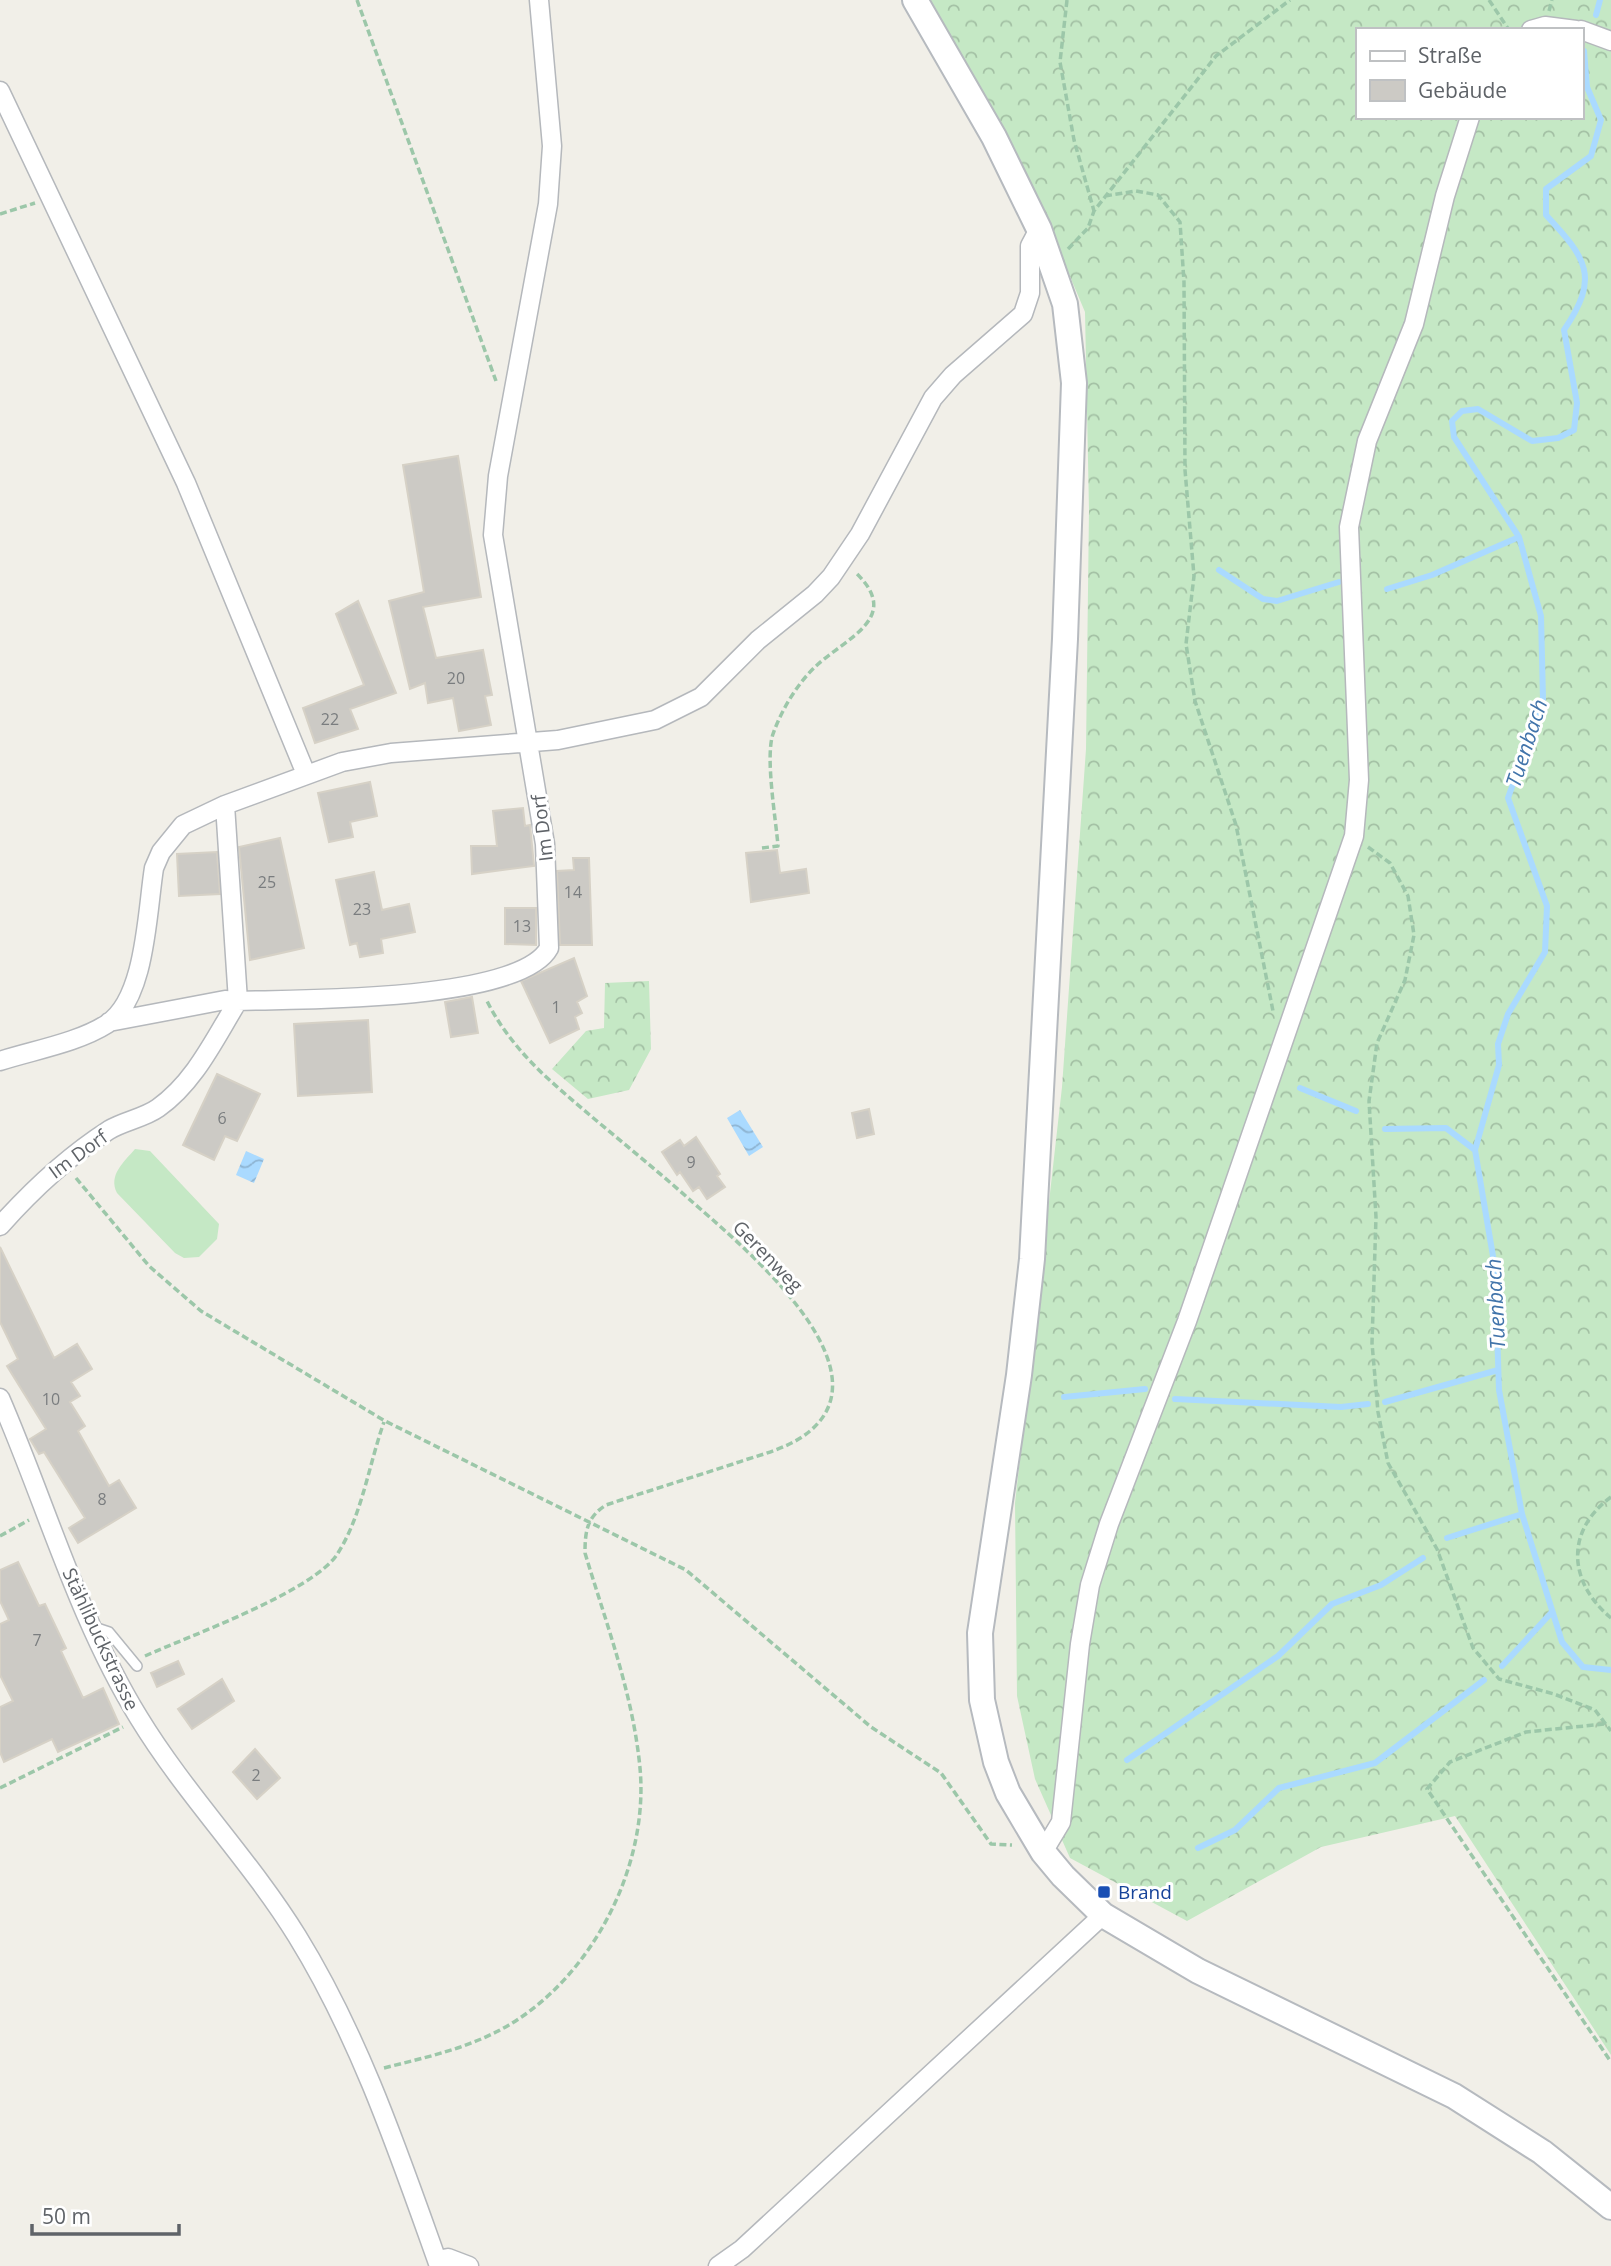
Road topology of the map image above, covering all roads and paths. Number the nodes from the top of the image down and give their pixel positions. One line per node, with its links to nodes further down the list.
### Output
1 (357, 0): 20 (path)
2 (539, 0): 20 (street)
3 (915, 0): 18 (street)
4 (1067, 0): 16 (path)
5 (1290, 0): 14 (path)
6 (1489, 0): 7 (path)
7 (1508, 28)
8 (1538, 28): 9 (street)
9 (1560, 28)
10 (1583, 31): 11 (street)
11 (1611, 41)
12 (0, 91): 15 (street)
13 (1469, 119): 25 (street)
14 (1105, 197): 16 (path); 30 (path)
15 (51, 198): 17 (path); 23 (street)
16 (1094, 211): 19 (path)
17 (0, 214)
18 (1039, 229): 19 (street); 21 (street)
19 (1051, 259): 48 (street)
20 (509, 412): 22 (street)
21 (842, 562): 22 (street); 26 (path)
22 (531, 744): 23 (street); 27 (street, Im Dorf)
23 (306, 774): 24 (street)
24 (225, 805): 28 (street); 29 (street)
25 (1354, 836): 30 (street); 44 (path)
26 (762, 848)
27 (481, 984): 28 (street, Im Dorf); 38 (path, Gerenweg)
28 (238, 1001): 29 (street); 32 (street, Im Dorf)
29 (109, 1022): 31 (street)
30 (1280, 1047): 48 (street)
31 (0, 1061)
32 (64, 1163): 33 (street, Im Dorf); 35 (path)
33 (0, 1226)
34 (0, 1398): 37 (street, Stählibuckstrasse)
35 (385, 1421): 38 (path); 42 (path)
36 (1611, 1497): 40 (path)
37 (45, 1511): 39 (path); 41 (street, Stählibuckstrasse)
38 (589, 1522): 47 (path); 51 (path)
39 (0, 1536)
40 (1611, 1618)
41 (92, 1626): 42 (lane); 43 (street, Stählibuckstrasse)
42 (135, 1664)
43 (139, 1719): 46 (path); 51 (street, Stählibuckstrasse)
44 (1604, 1724): 45 (path); 50 (path)
45 (1611, 1731)
46 (0, 1788)
47 (1014, 1845)
48 (1043, 1852): 49 (street)
49 (1103, 1915): 52 (street); 55 (street)
50 (1611, 2062)
51 (366, 2073): 53 (street, Stählibuckstrasse)
52 (1611, 2207)
53 (438, 2263): 54 (street)
54 (469, 2266)
55 (718, 2266)

